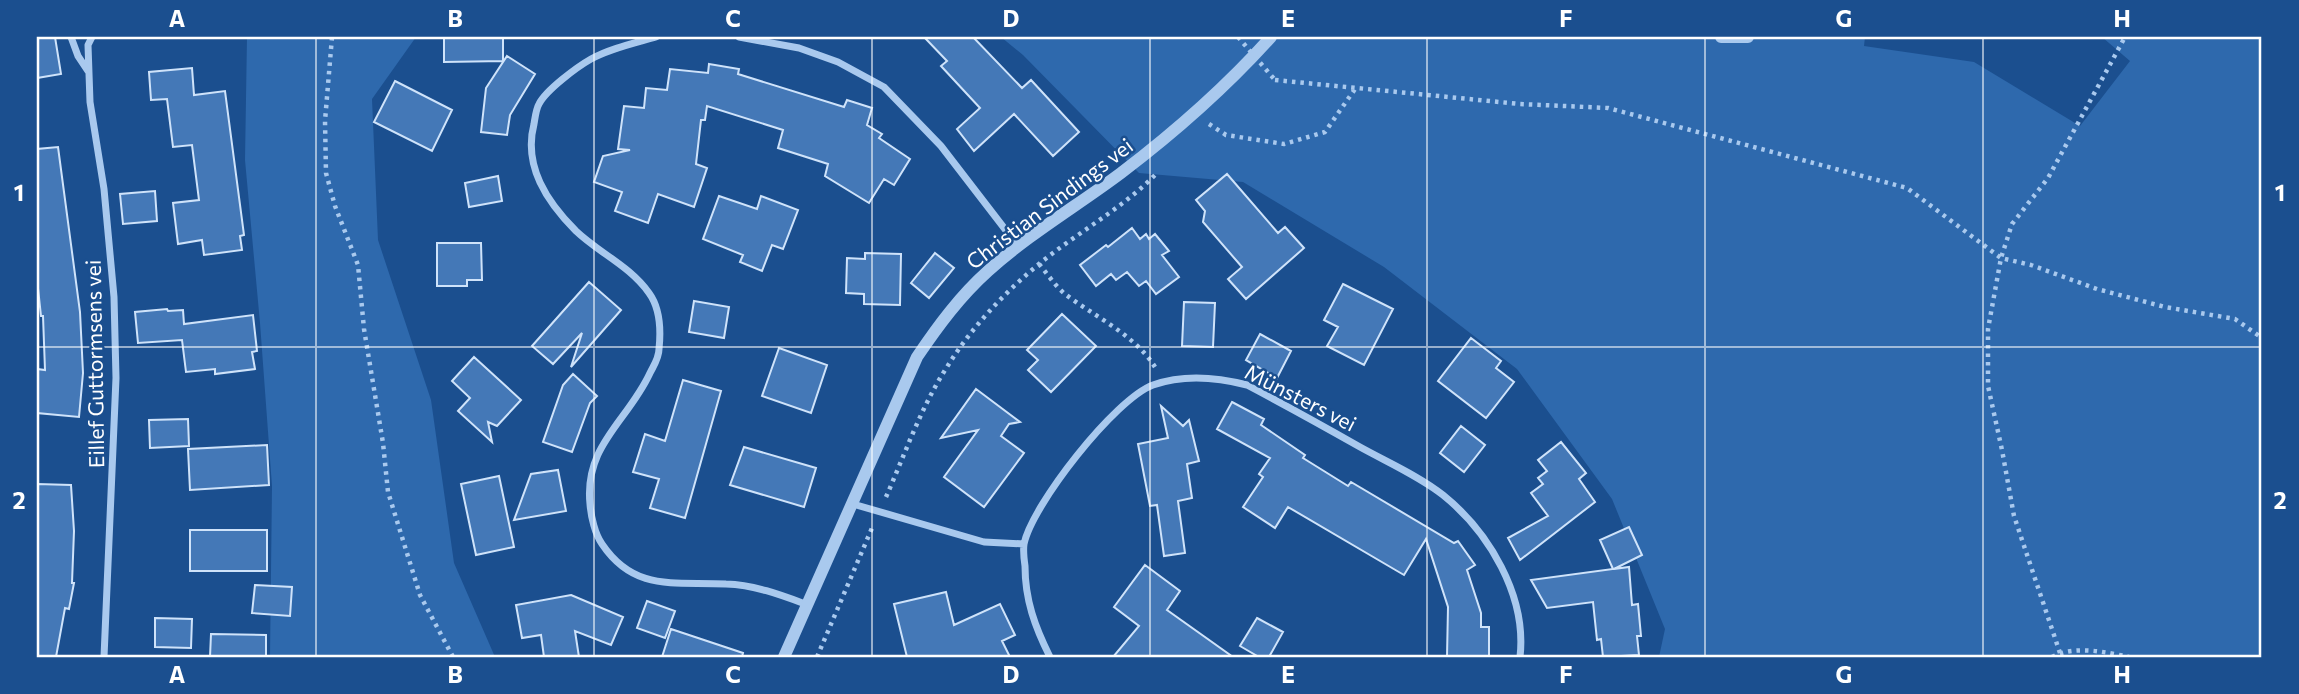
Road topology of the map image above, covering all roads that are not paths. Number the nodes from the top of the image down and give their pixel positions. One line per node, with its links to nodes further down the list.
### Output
1 (71, 37): 8 (street, Eillef Guttormsens vei)
2 (92, 37): 8 (street, Eillef Guttormsens vei)
3 (656, 37): 12 (street)
4 (739, 37): 9 (street)
5 (1271, 37): 9 (street, Christian Sindings vei)
6 (1721, 37): 7 (street)
7 (1748, 37)
8 (88, 71): 13 (street, Eillef Guttormsens vei)
9 (1018, 246): 10 (street, Christian Sindings vei)
10 (853, 504): 11 (street); 12 (street, Christian Sindings vei)
11 (1024, 544): 15 (street, Münsters vei); 16 (street, Münsters vei)
12 (808, 606): 14 (street, Christian Sindings vei)
13 (104, 657)
14 (783, 657)
15 (1050, 657)
16 (1520, 657)

